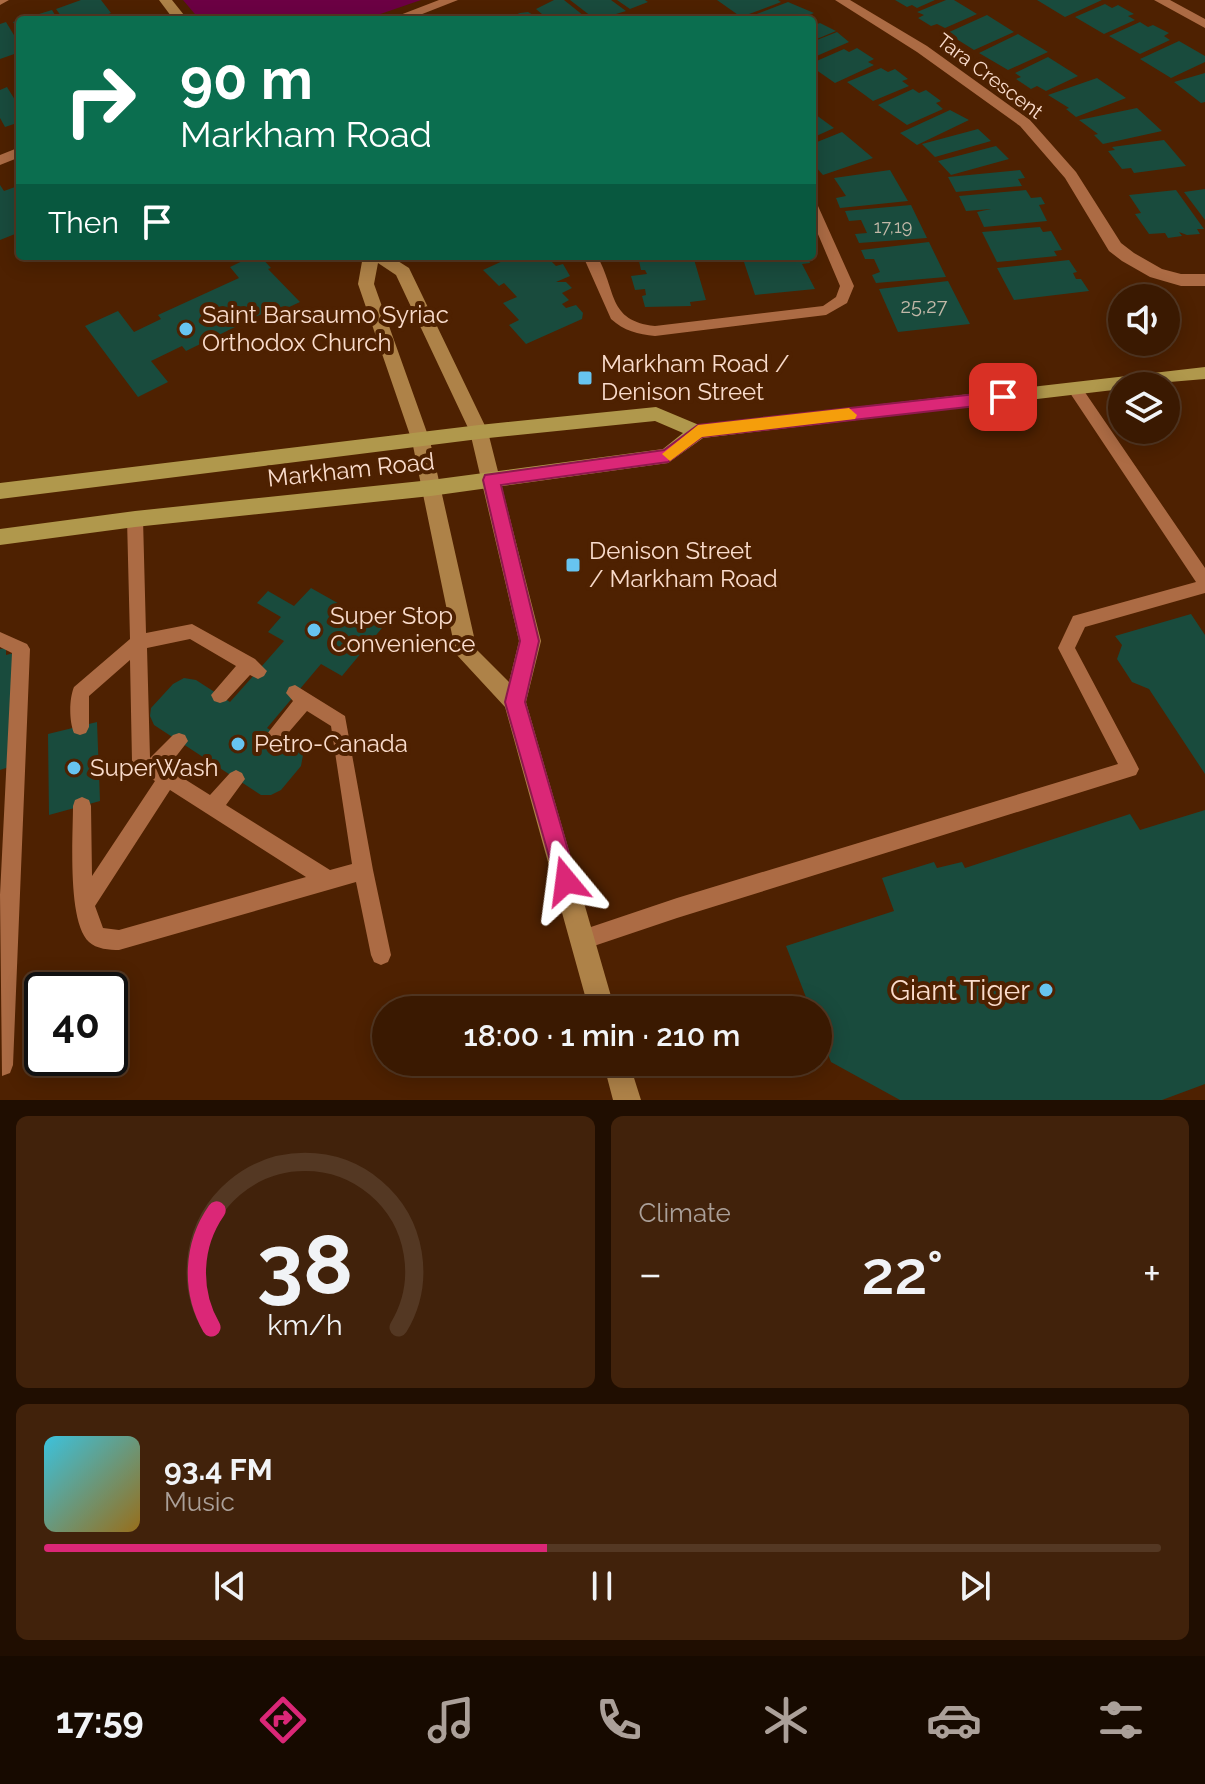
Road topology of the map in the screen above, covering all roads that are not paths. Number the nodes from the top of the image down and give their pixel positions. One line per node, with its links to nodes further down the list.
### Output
1 (165, 0): 5 (street)
2 (452, 0): 6 (street)
3 (841, 0): 12 (street, Tara Crescent)
4 (1160, 0): 7 (street)
5 (178, 16)
6 (406, 16)
7 (1205, 24)
8 (816, 215): 11 (lane)
9 (370, 260): 17 (street)
10 (384, 260): 15 (street)
11 (592, 260)
12 (1205, 280)
13 (1205, 373): 14 (main road, Markham Road)
14 (1075, 389): 16 (main road, Markham Road); 23 (lane)
15 (479, 432): 16 (main road, Markham Road); 17 (main road, Markham Road); 18 (street)
16 (698, 432): 18 (main road, Markham Road)
17 (421, 441): 19 (street); 20 (main road, Markham Road)
18 (491, 480): 19 (main road, Markham Road); 27 (street)
19 (431, 488): 21 (main road, Markham Road); 27 (street)
20 (0, 491)
21 (135, 519): 22 (main road, Markham Road); 25 (lane)
22 (0, 537)
23 (1205, 584): 38 (lane)
24 (0, 639): 41 (lane)
25 (138, 642): 26 (lane); 28 (lane); 31 (lane)
26 (220, 695)
27 (515, 702): 38 (street)
28 (80, 727)
29 (276, 734): 35 (lane)
30 (179, 741): 31 (lane)
31 (160, 774): 34 (lane); 37 (lane)
32 (236, 779): 34 (lane)
33 (82, 806): 37 (lane)
34 (212, 807): 36 (lane)
35 (363, 870): 36 (lane); 39 (lane)
36 (328, 880): 37 (lane)
37 (85, 905)
38 (582, 940): 40 (street)
39 (381, 955)
40 (598, 996)
41 (2, 1065)
42 (620, 1076): 43 (street)
43 (627, 1100)

